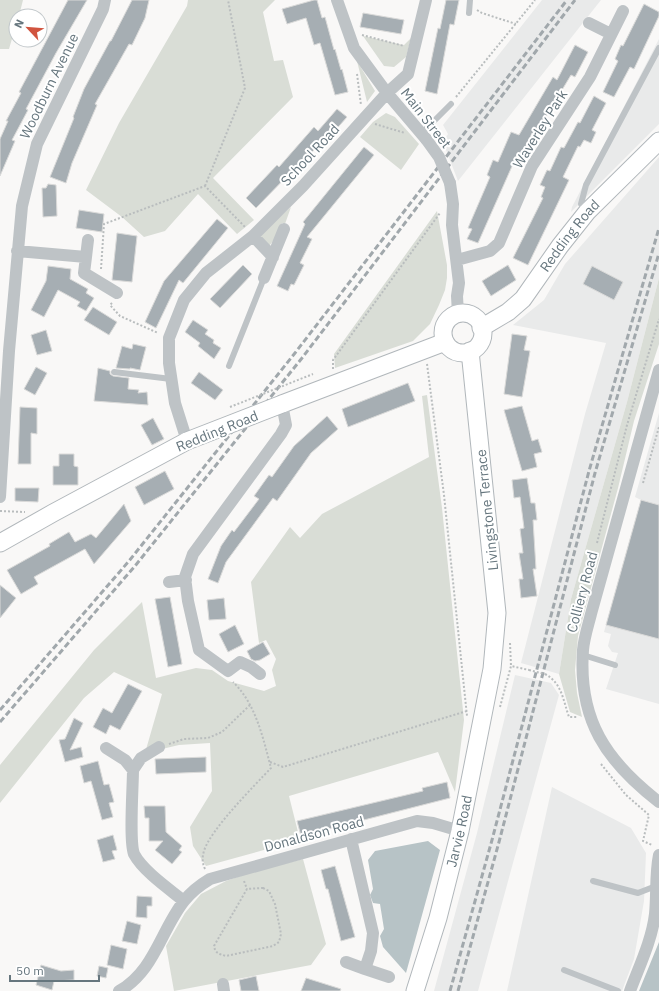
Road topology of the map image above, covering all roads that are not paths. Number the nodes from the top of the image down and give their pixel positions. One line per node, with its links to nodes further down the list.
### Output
1 (105, 0): 18 (street, Woodburn Avenue)
2 (337, 0): 10 (street, Main Street)
3 (426, 0): 10 (street, School Road)
4 (470, 2): 6 (lane)
5 (623, 12): 8 (street, Waverley Park)
6 (469, 13)
7 (589, 23): 8 (street)
8 (611, 34): 21 (street, Waverley Park)
9 (659, 48): 14 (lane)
10 (387, 93): 12 (street, Main Street); 16 (street, School Road)
11 (451, 104): 12 (lane)
12 (424, 136): 21 (street, Main Street, bridge)
13 (659, 140): 14 (main road, Redding Road)
14 (587, 212): 25 (main road, Redding Road)
15 (284, 228): 19 (street)
16 (253, 236): 19 (street); 32 (street, School Road)
17 (88, 240): 20 (street)
18 (17, 251): 20 (street); 27 (street, Woodburn Avenue)
19 (273, 256): 22 (street)
20 (86, 257): 23 (street)
21 (457, 260): 24 (street, Main Street)
22 (264, 278): 29 (lane)
23 (117, 293)
24 (458, 314): 25 (main road); 26 (main road)
25 (481, 328): 28 (main road)
26 (445, 342): 28 (main road); 33 (main road, Redding Road)
27 (4, 350): 35 (street, Woodburn Avenue)
28 (470, 352): 41 (main road, Livingstone Terrace)
29 (228, 366)
30 (659, 370): 39 (street, Colliery Road)
31 (114, 372): 32 (lane)
32 (172, 379): 34 (street, School Road)
33 (282, 404): 34 (main road, Redding Road, bridge); 37 (street)
34 (186, 441): 36 (main road, Redding Road)
35 (0, 498)
36 (0, 543)
37 (186, 580): 38 (street); 42 (street)
38 (169, 582)
39 (583, 655): 40 (lane); 46 (street, Colliery Road)
40 (615, 665)
41 (492, 669): 47 (main road, Jarvie Road)
42 (260, 674)
43 (159, 747): 45 (street)
44 (106, 748): 45 (street)
45 (133, 770): 52 (street)
46 (659, 802)
47 (460, 831): 48 (street, Donaldson Road); 58 (main road, Jarvie Road)
48 (351, 839): 52 (street, Donaldson Road); 54 (street)
49 (656, 850): 51 (street)
50 (593, 881): 51 (lane)
51 (656, 886): 60 (street)
52 (184, 901): 57 (street, Donaldson Road)
53 (346, 962): 54 (street)
54 (365, 969): 56 (street)
55 (564, 970): 59 (lane)
56 (389, 977)
57 (119, 991)
58 (415, 991)
59 (618, 991)
60 (630, 991)

